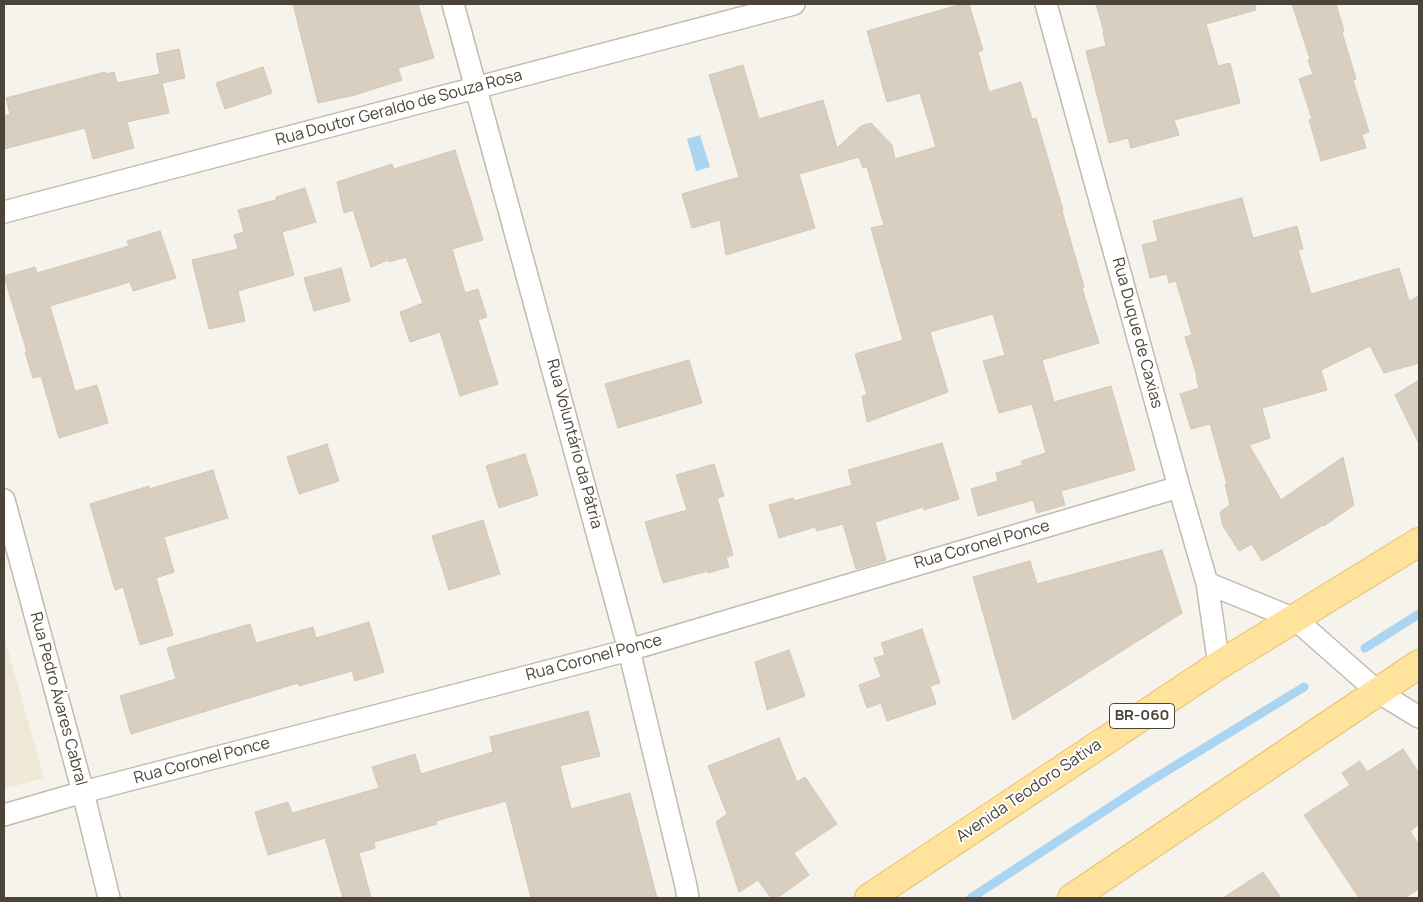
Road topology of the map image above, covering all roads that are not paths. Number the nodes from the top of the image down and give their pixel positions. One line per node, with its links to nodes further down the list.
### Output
1 (453, 4): 4 (street, Rua Voluntário da Pátria)
2 (794, 4): 4 (street, Rua Doutor Geraldo de Souza Rosa)
3 (1046, 4): 6 (street, Rua Duque de Caxias)
4 (476, 87): 5 (street, Rua Doutor Geraldo de Souza Rosa); 11 (street, Rua Voluntário da Pátria)
5 (4, 212)
6 (1179, 487): 9 (street, Rua Duque de Caxias); 11 (street, Rua Coronel Ponce)
7 (4, 500): 16 (street, Rua Pedro Ávares Cabral)
8 (1419, 542): 10 (main road, Avenida Teodoro Sativa / BR-060)
9 (1207, 583): 10 (street); 13 (street, Rua Duque de Caxias)
10 (1294, 618): 13 (main road, Avenida Teodoro Sativa / BR-060); 14 (street)
11 (630, 650): 16 (street, Rua Coronel Ponce); 18 (street, Rua Voluntário da Pátria)
12 (1419, 664): 14 (main road)
13 (1219, 665): 20 (main road, Avenida Teodoro Sativa / BR-060)
14 (1378, 692): 15 (street); 21 (main road)
15 (1419, 717)
16 (83, 792): 17 (street, Rua Coronel Ponce); 19 (street, Rua Pedro Ávares Cabral)
17 (4, 815)
18 (690, 894)
19 (109, 898)
20 (869, 898)
21 (1072, 898)

